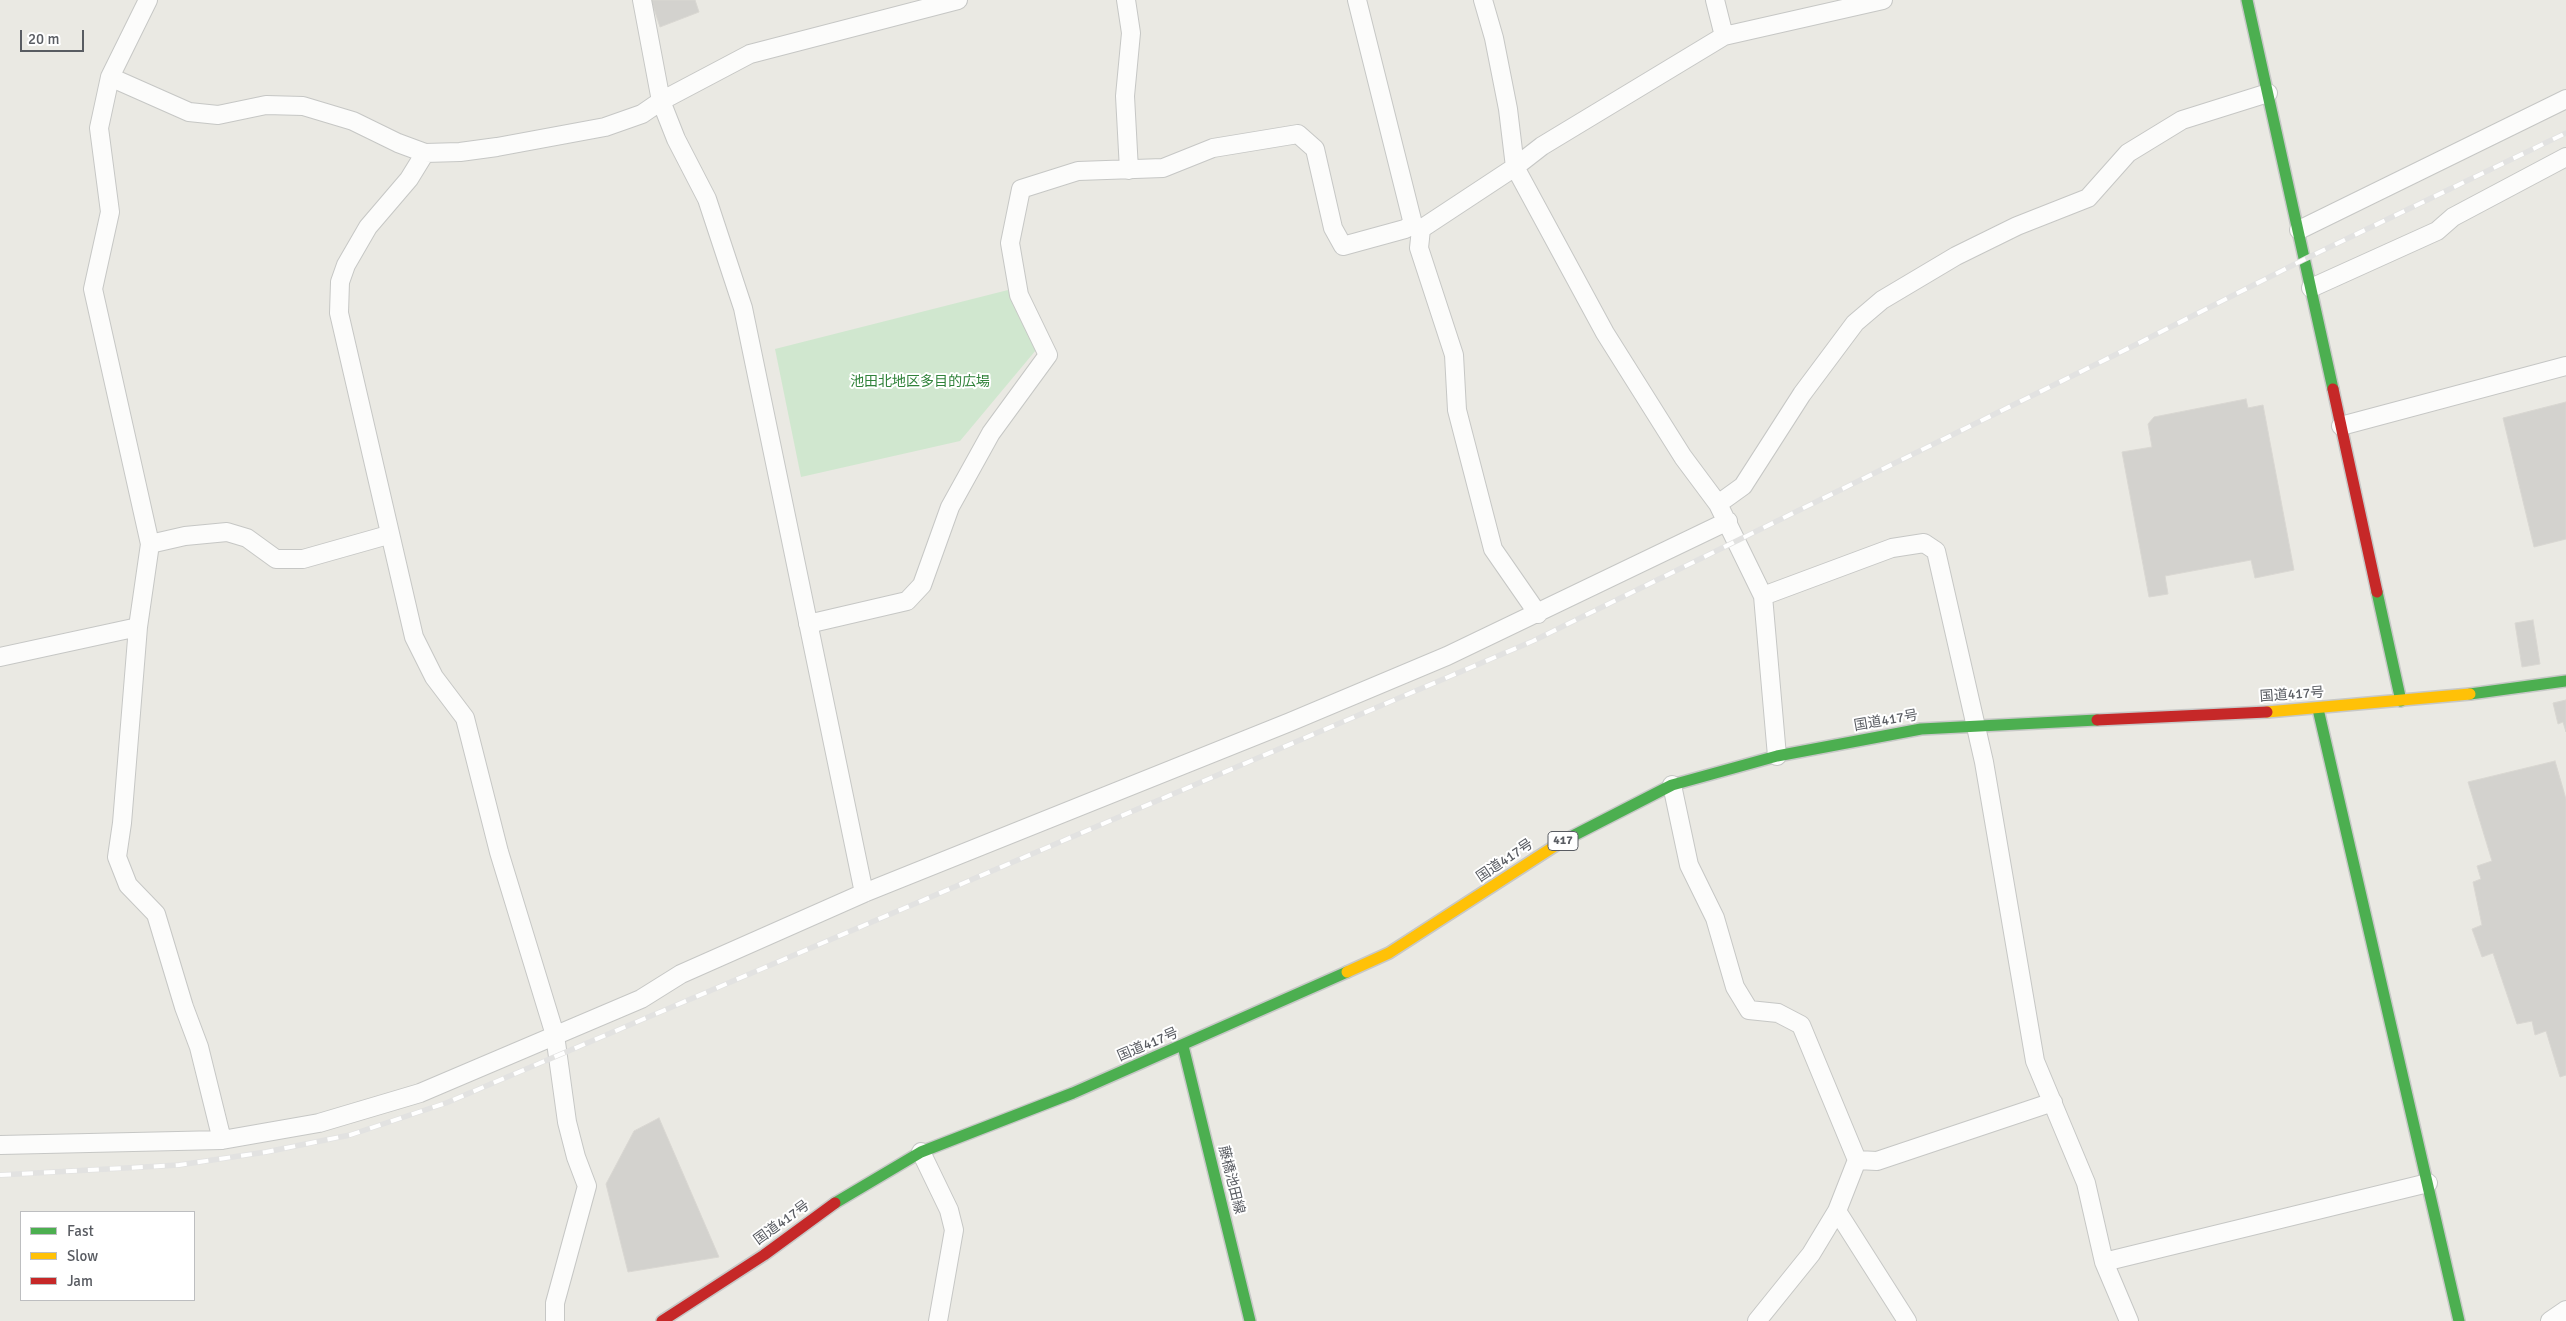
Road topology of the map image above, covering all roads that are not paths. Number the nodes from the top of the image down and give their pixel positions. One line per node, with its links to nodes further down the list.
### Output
1 (148, 0): 11 (street)
2 (642, 0): 14 (street)
3 (958, 0): 14 (street)
4 (1126, 0): 18 (street)
5 (1357, 0): 19 (street)
6 (1483, 0): 17 (street)
7 (1715, 0): 10 (street)
8 (1882, 0): 10 (street)
9 (2247, 0): 12 (main road)
10 (1724, 36): 17 (street)
11 (110, 77): 15 (street); 27 (street)
12 (2268, 93): 20 (main road); 24 (street)
13 (2566, 99): 20 (street)
14 (661, 101): 15 (street); 30 (street)
15 (425, 153): 26 (street)
16 (2566, 157): 21 (street)
17 (1515, 167): 19 (street); 24 (street)
18 (1129, 170): 19 (street); 30 (street)
19 (1417, 227): 29 (street)
20 (2299, 230): 21 (main road)
21 (2311, 288): 23 (main road)
22 (2566, 366): 23 (street)
23 (2341, 426): 34 (main road)
24 (1718, 504): 25 (street)
25 (1728, 521): 28 (street); 29 (street)
26 (388, 535): 27 (street); 40 (street)
27 (150, 544): 31 (street)
28 (1763, 596): 36 (street); 37 (street)
29 (1538, 614): 39 (street)
30 (808, 624): 39 (street)
31 (138, 627): 32 (street); 43 (street)
32 (0, 657)
33 (2566, 681): 34 (main road, 国道417号 / 417)
34 (2401, 701): 35 (main road, 国道417号 / 417)
35 (2318, 709): 36 (main road, 国道417号 / 417); 47 (main road)
36 (1977, 727): 37 (main road, 国道417号 / 417); 42 (street)
37 (1777, 756): 38 (main road, 国道417号 / 417)
38 (1672, 785): 41 (main road, 国道417号 / 417); 46 (street)
39 (864, 892): 40 (street)
40 (555, 1035): 43 (street); 51 (street)
41 (1183, 1046): 45 (main road, 国道417号 / 417); 54 (main road, 藤橋池田線)
42 (2053, 1102): 46 (street); 49 (street)
43 (222, 1140): 44 (street)
44 (0, 1146)
45 (921, 1152): 52 (main road, 国道417号 / 417); 53 (street)
46 (1857, 1160): 48 (street)
47 (2428, 1183): 49 (street); 58 (main road)
48 (1837, 1211): 55 (street); 56 (street)
49 (2104, 1262): 57 (street)
50 (2566, 1310): 59 (street)
51 (555, 1321)
52 (662, 1321)
53 (938, 1321)
54 (1250, 1321)
55 (1757, 1321)
56 (1907, 1321)
57 (2129, 1321)
58 (2459, 1321)
59 (2550, 1321)

